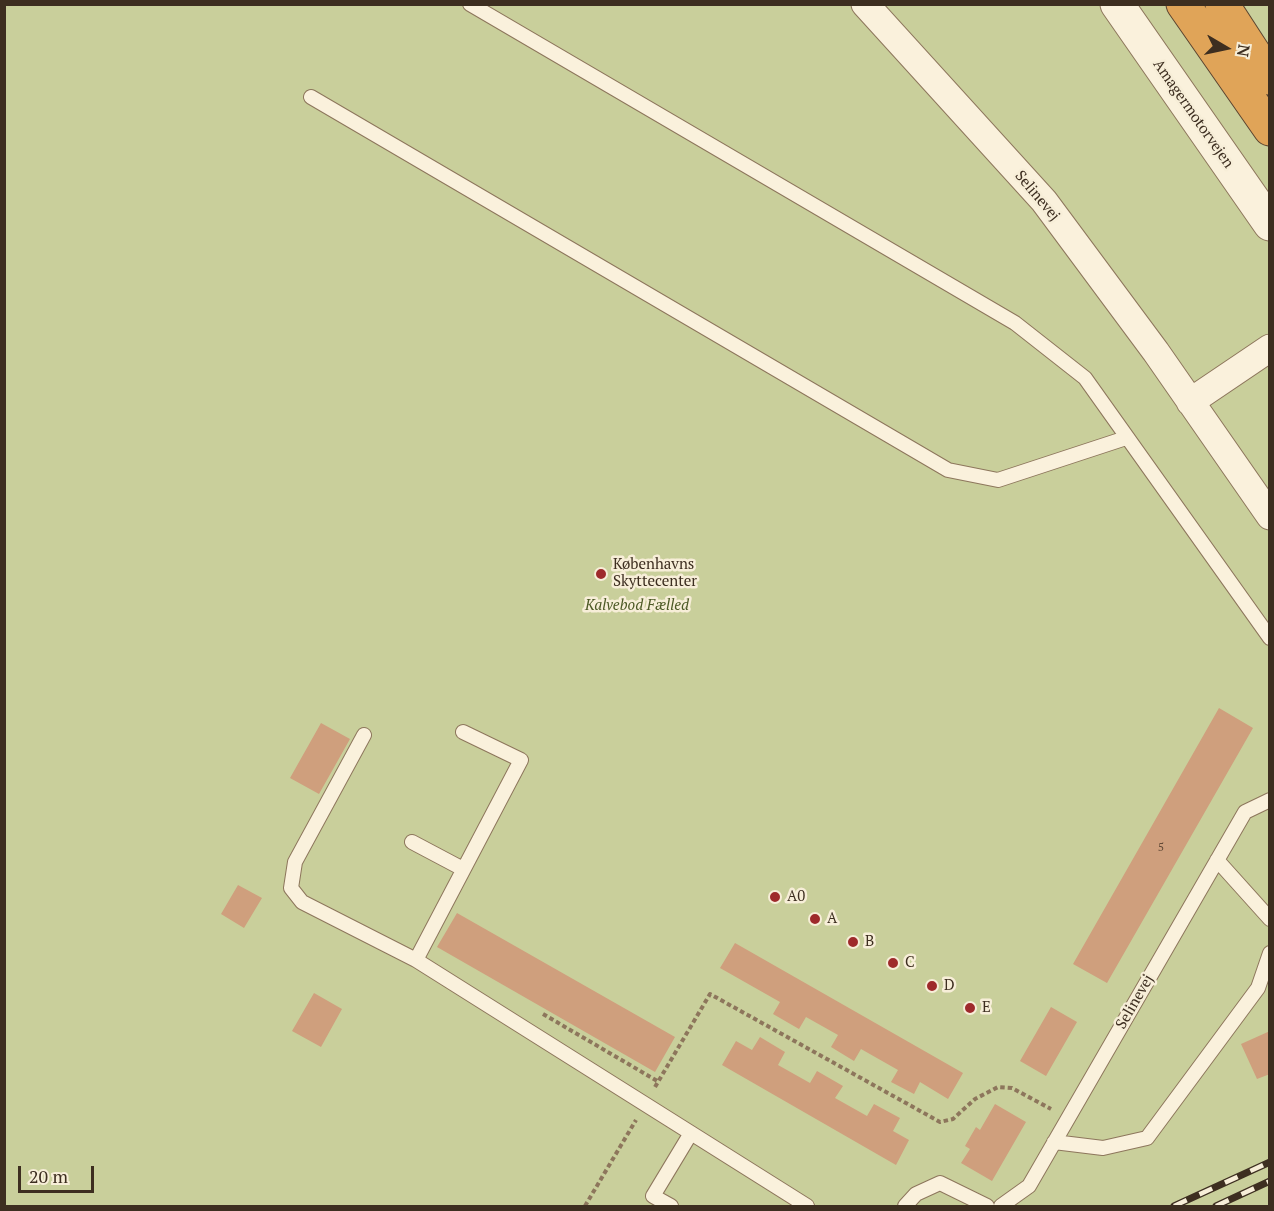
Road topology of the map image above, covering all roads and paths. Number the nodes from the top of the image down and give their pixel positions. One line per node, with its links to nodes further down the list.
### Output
1 (470, 4): 12 (lane)
2 (865, 4): 11 (street, Selinevej)
3 (1117, 4): 9 (street, Amagermotorvejen)
4 (1183, 4): 8 (highway)
5 (1222, 4): 6 (highway)
6 (1269, 78)
7 (311, 97): 12 (lane)
8 (1269, 129)
9 (1269, 224)
10 (1269, 348): 11 (street)
11 (1190, 402): 13 (street, Selinevej)
12 (1126, 438): 14 (lane)
13 (1269, 516)
14 (1269, 638)
15 (463, 732): 20 (lane)
16 (364, 735): 23 (lane)
17 (1269, 800): 19 (lane, Selinevej)
18 (412, 842): 20 (lane)
19 (1217, 860): 21 (lane); 27 (lane, Selinevej)
20 (463, 869): 23 (lane)
21 (1269, 919)
22 (1269, 953): 29 (lane)
23 (416, 960): 26 (lane)
24 (536, 1010): 25 (path)
25 (659, 1082): 26 (path); 27 (path)
26 (645, 1105): 28 (lane); 30 (path)
27 (1068, 1118): 29 (lane, Selinevej)
28 (691, 1133): 31 (lane); 32 (lane)
29 (1054, 1142): 35 (lane, Selinevej)
30 (585, 1206)
31 (671, 1206)
32 (807, 1206)
33 (904, 1206): 34 (lane)
34 (987, 1206)
35 (1001, 1206)

